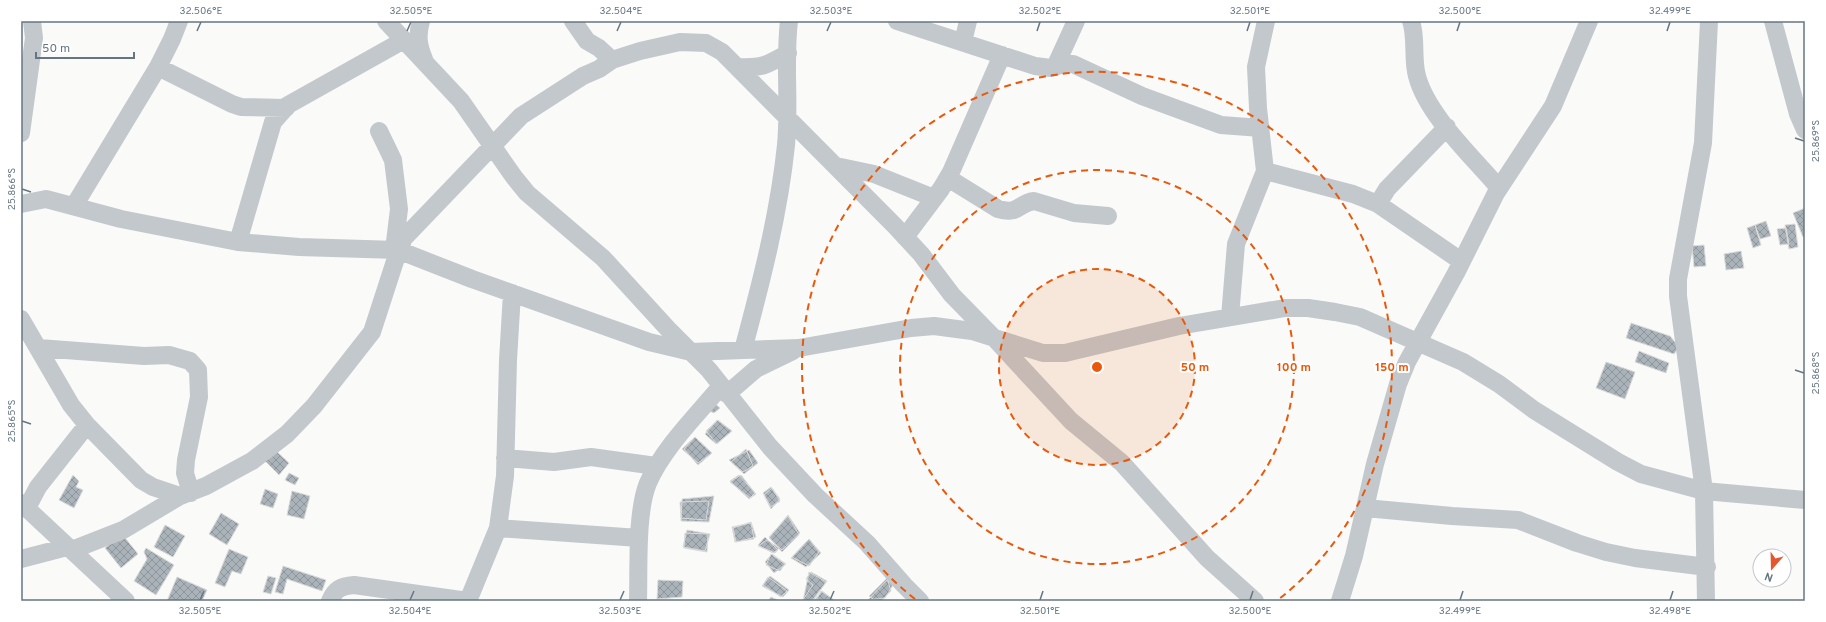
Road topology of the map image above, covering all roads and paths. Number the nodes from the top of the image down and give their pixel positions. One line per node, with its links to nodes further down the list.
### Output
1 (32, 21): 30 (street)
2 (179, 21): 21 (street)
3 (386, 21): 15 (street)
4 (421, 21): 20 (street)
5 (573, 21): 19 (street)
6 (789, 21): 17 (street)
7 (897, 21): 16 (street)
8 (968, 21): 16 (street)
9 (1076, 21): 23 (street)
10 (1266, 21): 27 (street)
11 (1411, 21): 26 (street)
12 (1589, 21): 35 (street)
13 (1709, 21): 58 (street)
14 (1773, 21): 28 (street)
15 (404, 40): 20 (street); 24 (street)
16 (963, 42): 18 (street)
17 (788, 53): 22 (street); 25 (street)
18 (1002, 55): 23 (street); 34 (street)
19 (612, 60): 22 (street); 31 (street)
20 (427, 66): 31 (street)
21 (158, 67): 24 (street); 39 (street)
22 (736, 67): 25 (street)
23 (1055, 67): 27 (street)
24 (286, 108): 42 (street)
25 (788, 118): 32 (street); 52 (street)
26 (1447, 127): 35 (street); 38 (street)
27 (1261, 128): 33 (street)
28 (1805, 130)
29 (379, 131): 43 (street)
30 (21, 132)
31 (493, 146): 43 (street); 53 (street)
32 (836, 166): 36 (street); 41 (street)
33 (1265, 172): 38 (street); 46 (street)
34 (948, 178): 36 (street); 40 (street)
35 (1499, 188): 44 (street)
36 (934, 198): 41 (street)
37 (21, 204): 39 (street)
38 (1378, 204): 44 (street)
39 (74, 206): 42 (street)
40 (1108, 216)
41 (905, 236): 48 (street)
42 (238, 242): 43 (street)
43 (396, 251): 45 (street); 59 (street)
44 (1461, 261): 49 (street)
45 (512, 293): 53 (street); 56 (street)
46 (1230, 317): 48 (street); 49 (street)
47 (21, 319): 50 (street)
48 (995, 338): 51 (street); 74 (street)
49 (1417, 341): 58 (street); 62 (street)
50 (39, 348): 55 (street); 59 (street)
51 (799, 348): 52 (street); 54 (street)
52 (743, 350): 53 (street)
53 (691, 352): 54 (street)
54 (724, 390): 57 (street); 68 (street)
55 (87, 425): 59 (street); 61 (street)
56 (505, 458): 57 (street); 63 (street)
57 (656, 466): 64 (street)
58 (1704, 491): 60 (street); 67 (street)
59 (185, 495): 65 (street)
60 (1805, 500)
61 (24, 506): 65 (street)
62 (1365, 508): 67 (street); 75 (street)
63 (498, 528): 64 (street); 71 (street)
64 (639, 538): 72 (street)
65 (69, 548): 66 (street); 69 (street)
66 (21, 560)
67 (1707, 567): 76 (street)
68 (906, 593): 73 (street)
69 (126, 601)
70 (330, 601): 71 (street)
71 (468, 601)
72 (638, 601)
73 (920, 601)
74 (1255, 601)
75 (1340, 601)
76 (1706, 601)

